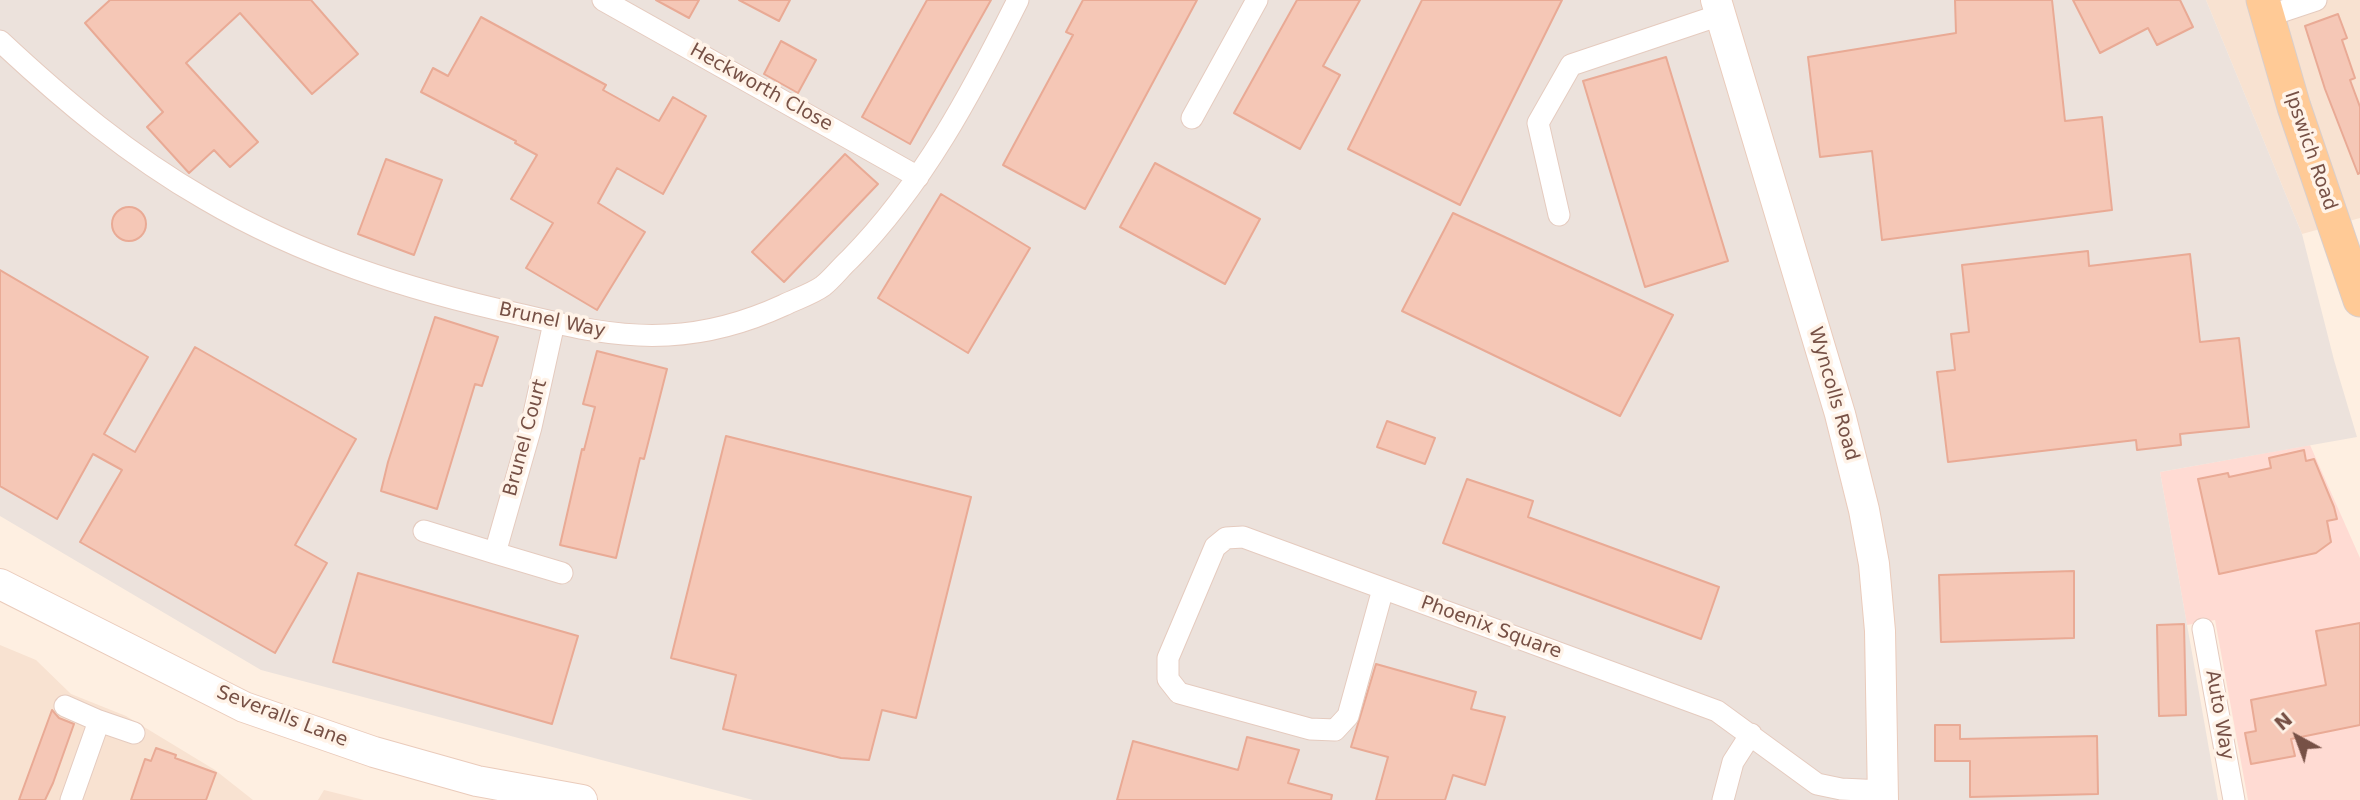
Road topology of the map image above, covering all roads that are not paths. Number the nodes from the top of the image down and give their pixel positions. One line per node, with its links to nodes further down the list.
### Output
1 (603, 0): 9 (street, Heckworth Close)
2 (1018, 0): 9 (street, Brunel Way)
3 (1257, 0): 8 (street)
4 (2316, 0): 6 (street)
5 (1718, 7): 10 (street); 23 (street, Wyncolls Road)
6 (2266, 8): 11 (main road, Ipswich Road)
7 (0, 41): 12 (street, Brunel Way)
8 (1192, 118)
9 (918, 177): 12 (street, Brunel Way)
10 (1559, 215)
11 (2360, 300)
12 (554, 323): 14 (street, Brunel Court)
13 (424, 531): 14 (street)
14 (495, 553): 15 (street)
15 (562, 573)
16 (0, 584): 25 (street, Severalls Lane)
17 (1383, 589): 17 (street, Phoenix Square); 22 (street, Phoenix Square)
18 (2203, 629): 27 (street, Auto Way)
19 (65, 706): 20 (street)
20 (99, 721): 21 (street); 24 (street)
21 (134, 733)
22 (1751, 734): 23 (street, Phoenix Square); 26 (street)
23 (1883, 796)
24 (71, 800)
25 (582, 800)
26 (1723, 800)
27 (2234, 800)

